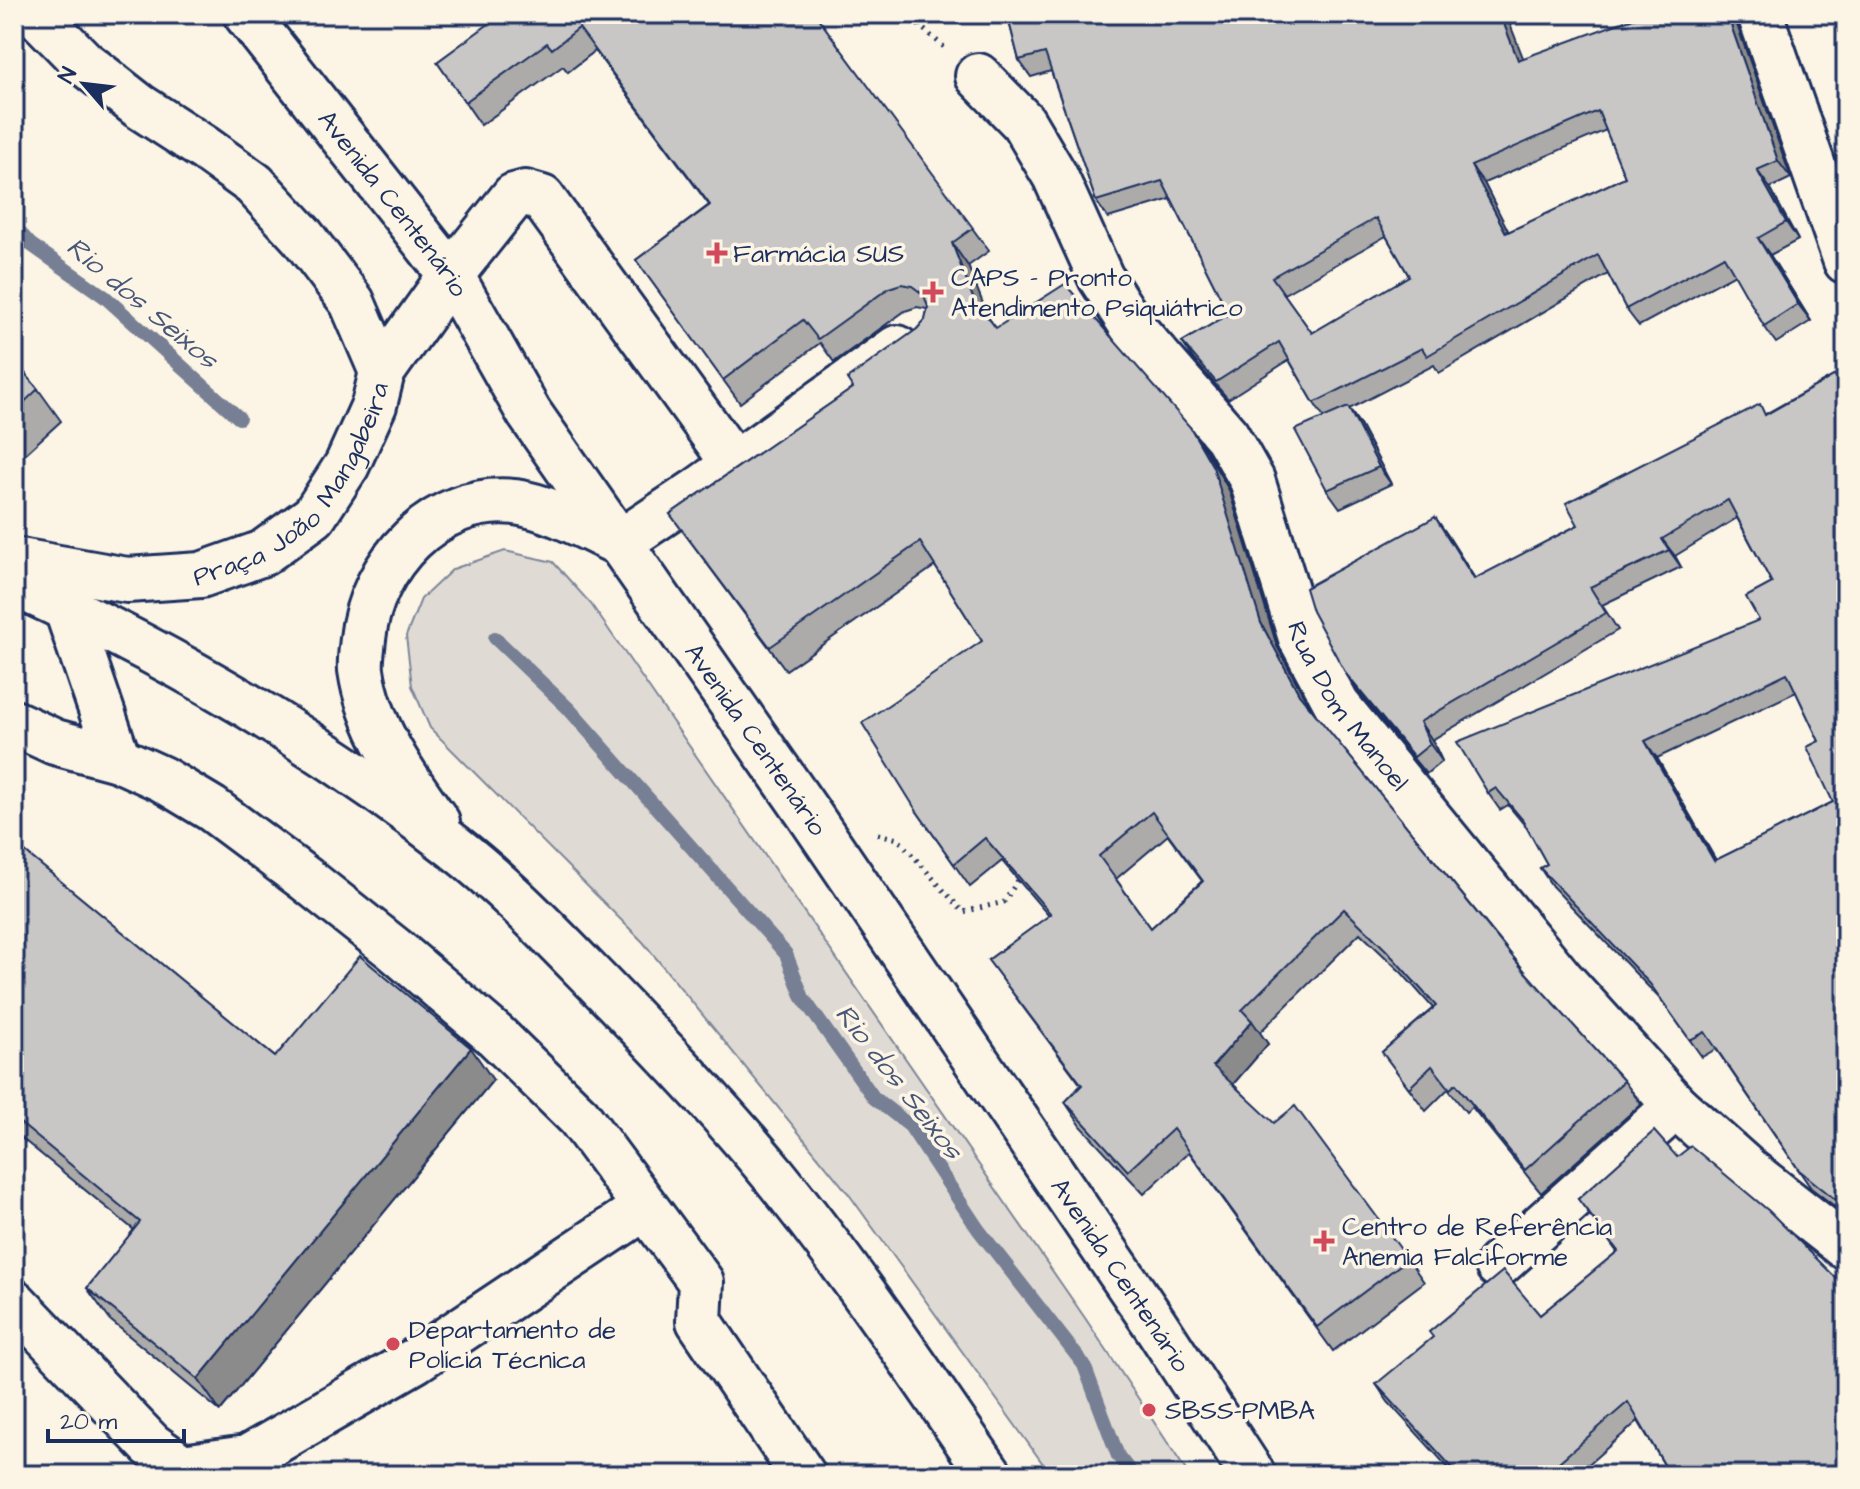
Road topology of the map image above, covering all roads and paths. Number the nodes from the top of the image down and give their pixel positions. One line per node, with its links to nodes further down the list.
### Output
1 (36, 14): 10 (main road, Praça João Mangabeira)
2 (246, 14): 8 (main road, Avenida Centenário)
3 (946, 14): 5 (path)
4 (1760, 14): 7 (main road)
5 (919, 25)
6 (978, 76): 21 (main road, Rua Dom Manoel)
7 (1846, 261)
8 (451, 275): 10 (main road); 11 (main road); 12 (main road, Avenida Centenário)
9 (919, 332): 11 (main road)
10 (382, 372): 13 (main road, Praça João Mangabeira)
11 (735, 465): 12 (main road)
12 (619, 543): 18 (main road, Avenida Centenário); 19 (main road)
13 (14, 560)
14 (14, 584): 15 (main road)
15 (66, 607): 17 (main road); 19 (main road)
16 (14, 723): 17 (main road)
17 (118, 759): 22 (main road)
18 (808, 813): 20 (path); 29 (main road, Avenida Centenário)
19 (454, 847): 28 (main road)
20 (1028, 865)
21 (1676, 1106): 23 (main road, Rua Dom Manoel); 24 (main road)
22 (644, 1208): 26 (main road); 27 (main road)
23 (1846, 1247)
24 (1498, 1265)
25 (14, 1302): 26 (main road)
26 (254, 1466)
27 (803, 1475)
28 (990, 1475)
29 (1253, 1475)

